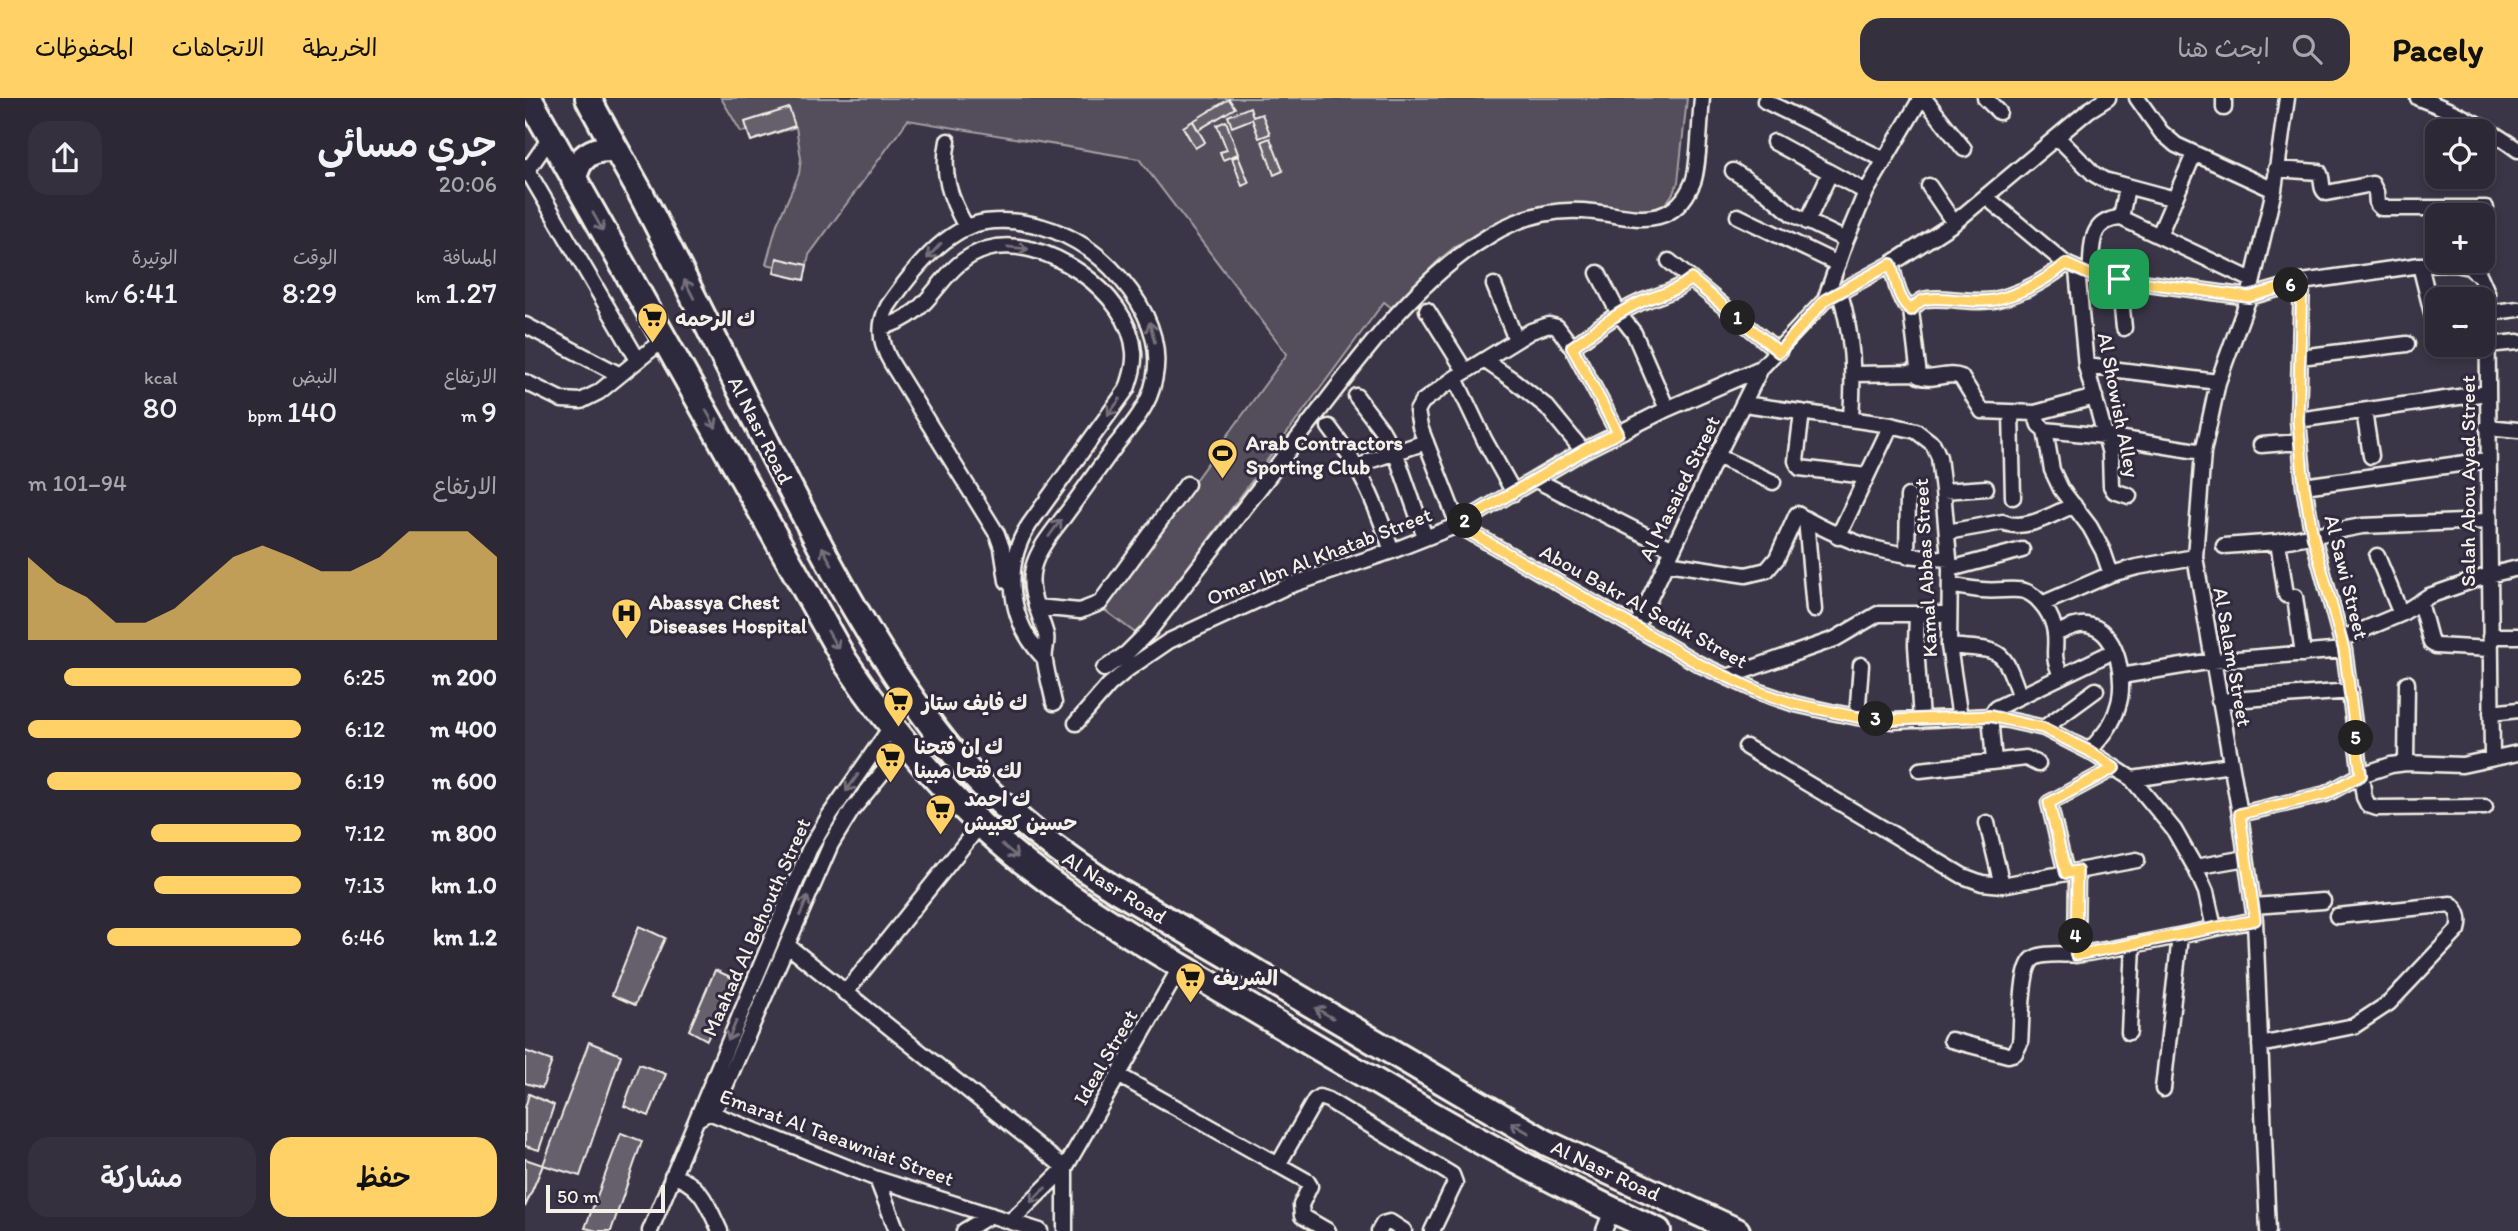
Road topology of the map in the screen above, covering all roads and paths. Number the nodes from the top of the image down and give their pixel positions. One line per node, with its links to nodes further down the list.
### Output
1 (529, 98): 13 (highway, Al Nasr Road)
2 (588, 98): 18 (highway, Al Nasr Road)
3 (1702, 98): 172 (street)
4 (1922, 98): 17 (street); 21 (street)
5 (1985, 98): 12 (street)
6 (2108, 98): 11 (street, Omar Ibn Al Khatab Street)
7 (2137, 98): 20 (street)
8 (2287, 98): 22 (street, Al Salam Street)
9 (2419, 98): 19 (street)
10 (1765, 101): 21 (street)
11 (2085, 104): 14 (street, Omar Ibn Al Khatab Street)
12 (1999, 112)
13 (550, 138): 23 (street); 26 (highway, Al Nasr Road)
14 (2058, 138): 28 (street); 31 (street, Omar Ibn Al Khatab Street)
15 (948, 141): 38 (street)
16 (1774, 142): 25 (street)
17 (1964, 149)
18 (615, 150): 26 (highway); 246 (highway, Al Nasr Road, one-way to 18)
19 (2518, 150)
20 (2194, 154): 29 (street); 32 (street)
21 (1885, 160): 30 (street)
22 (2276, 169): 29 (street, Al Salam Street); 33 (street)
23 (526, 170): 76 (street)
24 (1733, 171): 36 (street)
25 (1830, 173): 30 (street); 36 (street)
26 (574, 180): 67 (highway, Al Nasr Road, one-way to 67)
27 (1929, 186): 37 (street)
28 (2127, 187): 32 (street); 35 (street)
29 (2274, 190): 51 (street, Al Salam Street)
30 (1866, 192): 41 (street)
31 (1986, 197): 37 (street, Omar Ibn Al Khatab Street); 47 (street)
32 (2175, 199): 40 (street)
33 (2425, 208)
34 (1738, 216): 44 (street)
35 (2121, 218): 40 (street); 47 (street, Al Showish Alley)
36 (1807, 222): 41 (street)
37 (1954, 223): 45 (street, Omar Ibn Al Khatab Street)
38 (966, 227): 39 (street); 65 (street, one-way to 65)
39 (1056, 231): 42 (street); 85 (street, one-way to 39)
40 (2159, 235): 51 (street)
41 (1846, 240): 44 (street)
42 (1049, 255): 65 (street, one-way to 42); 80 (street)
43 (1669, 261): 49 (street)
44 (1838, 264): 58 (street)
45 (1891, 264): 56 (street, Omar Ibn Al Khatab Street); 61 (street)
46 (2420, 265): 52 (street, Salah Abou Ayad Street); 54 (street); 55 (street, Salah Abou Ayad Street)
47 (2078, 270): 50 (street); 61 (street); 78 (street, Al Showish Alley)
48 (1598, 273): 63 (street)
49 (1691, 279): 63 (street); 73 (street)
50 (2119, 279): 57 (street); 66 (street)
51 (2252, 280): 57 (street, Al Salam Street)
52 (2302, 282): 57 (street, Salah Abou Ayad Street); 74 (street, Al Sawi Street)
53 (1494, 285): 68 (street)
54 (2426, 287)
55 (2485, 287)
56 (1840, 293): 58 (street, Omar Ibn Al Khatab Street); 82 (street)
57 (2249, 297): 87 (street, Al Salam Street)
58 (1825, 300): 73 (street, Omar Ibn Al Khatab Street)
59 (2518, 309): 62 (street)
60 (1427, 310): 84 (street)
61 (1911, 310): 81 (street)
62 (2495, 312)
63 (1619, 314): 72 (street); 92 (street)
64 (525, 325): 83 (street)
65 (882, 327): 150 (street)
66 (2124, 328)
67 (664, 339): 76 (street); 190 (highway, Al Nasr Road, one-way to 190)
68 (1516, 340): 72 (street); 77 (street)
69 (2518, 342): 71 (street)
70 (2407, 344): 74 (street)
71 (2495, 344)
72 (1572, 347): 104 (street)
73 (1779, 352): 79 (street, Omar Ibn Al Khatab Street)
74 (2300, 356): 98 (street, Al Sawi Street)
75 (2487, 357): 88 (street, Salah Abou Ayad Street)
76 (638, 360): 83 (street)
77 (1484, 360): 84 (street); 109 (street)
78 (2086, 366): 87 (street); 90 (street, Al Showish Alley)
79 (1761, 368): 91 (street, Al Masaied Street); 92 (street, Omar Ibn Al Khatab Street)
80 (1133, 372): 85 (street); 132 (street, one-way to 132)
81 (1917, 373): 82 (street); 95 (street)
82 (1854, 374): 97 (street)
83 (620, 375): 86 (street)
84 (1460, 375): 106 (street); 123 (street)
85 (1154, 379): 141 (street, one-way to 85)
86 (525, 382)
87 (2218, 382): 111 (street, Al Salam Street)
88 (2487, 393): 93 (street); 101 (street, Salah Abou Ayad Street)
89 (1356, 396): 110 (street)
90 (2095, 397): 96 (street); 105 (street, Al Showish Alley)
91 (1744, 404): 94 (street, Kamal Abbas Street); 112 (street, Al Masaied Street)
92 (1667, 409): 104 (street, Omar Ibn Al Khatab Street)
93 (2364, 411): 98 (street); 113 (street)
94 (1802, 412): 97 (street, Kamal Abbas Street); 116 (street)
95 (2011, 413): 96 (street); 126 (street)
96 (2035, 413): 102 (street)
97 (1850, 417): 99 (street, Kamal Abbas Street)
98 (2298, 421): 107 (street, Al Sawi Street)
99 (1891, 425): 116 (street); 122 (street, Kamal Abbas Street)
100 (1329, 427): 140 (street)
101 (2487, 427): 103 (street); 114 (street, Salah Abou Ayad Street)
102 (2045, 430): 105 (street); 127 (street)
103 (2518, 430)
104 (1618, 433): 109 (street, Omar Ibn Al Khatab Street)
105 (2105, 436): 111 (street); 125 (street, Al Showish Alley)
106 (1426, 442): 110 (street); 130 (street)
107 (2300, 442): 108 (street); 120 (street, Al Sawi Street)
108 (2261, 445)
109 (1583, 451): 117 (street, Omar Ibn Al Khatab Street)
110 (1394, 452): 115 (street); 133 (street)
111 (2203, 452): 144 (street, Al Salam Street)
112 (1717, 456): 118 (street); 138 (street, Al Masaied Street)
113 (2371, 456)
114 (2487, 460): 120 (street); 129 (street, Salah Abou Ayad Street)
115 (1369, 461)
116 (1866, 476): 134 (street)
117 (1536, 480): 123 (street, Omar Ibn Al Khatab Street); 138 (street)
118 (1773, 482)
119 (1187, 484): 154 (street)
120 (2304, 486): 135 (street, Al Sawi Street)
121 (1986, 488): 122 (street)
122 (1943, 491): 131 (street, Kamal Abbas Street)
123 (1514, 493): 130 (street, Omar Ibn Al Khatab Street)
124 (1908, 496): 142 (street)
125 (2129, 496)
126 (2014, 497)
127 (2074, 505): 131 (street); 148 (street)
128 (1802, 517): 134 (street); 145 (street); 155 (street)
129 (2488, 521): 135 (street); 149 (street, Salah Abou Ayad Street)
130 (1458, 525): 133 (street, Omar Ibn Al Khatab Street); 160 (street, Abou Bakr Al Sedik Street)
131 (1947, 532): 146 (street, Kamal Abbas Street)
132 (1021, 536): 141 (street); 150 (street)
133 (1425, 537): 140 (street, Omar Ibn Al Khatab Street)
134 (1838, 537): 142 (street)
135 (2313, 537): 136 (street); 165 (street, Al Sawi Street)
136 (2278, 542): 137 (street); 168 (street)
137 (2224, 547)
138 (1673, 549): 145 (street, Al Masaied Street)
139 (2022, 550): 146 (street)
140 (1392, 551): 188 (street, Omar Ibn Al Khatab Street)
141 (1039, 553): 154 (street)
142 (1907, 556): 146 (street)
143 (2377, 556): 158 (street)
144 (2195, 557): 148 (street); 170 (street, Al Salam Street)
145 (1667, 563): 160 (street, Al Masaied Street)
146 (1950, 564): 151 (street, Kamal Abbas Street)
147 (2518, 568): 149 (street)
148 (2111, 575): 153 (street)
149 (2489, 575): 152 (street); 164 (street, Salah Abou Ayad Street)
150 (1012, 585): 161 (street)
151 (1950, 585): 153 (street); 157 (street, Kamal Abbas Street)
152 (2420, 602): 158 (street); 164 (street)
153 (2042, 604): 162 (street)
154 (1036, 607): 159 (street)
155 (1814, 610)
156 (1917, 614): 157 (street); 175 (street); 187 (street)
157 (1949, 614): 166 (street, Kamal Abbas Street)
158 (2401, 614): 165 (street)
159 (1041, 623): 161 (street); 169 (street)
160 (1636, 627): 175 (street, Abou Bakr Al Sedik Street)
161 (1023, 628): 169 (street)
162 (2055, 634): 167 (street); 173 (street)
163 (2518, 636): 164 (street)
164 (2490, 642): 183 (street, Salah Abou Ayad Street)
165 (2342, 645): 168 (street); 178 (street, Al Sawi Street)
166 (1949, 646): 179 (street); 186 (street, Kamal Abbas Street)
167 (2114, 651): 173 (street); 174 (street)
168 (2303, 654): 170 (street)
169 (1044, 658): 181 (street)
170 (2213, 661): 174 (street); 180 (street, Al Salam Street)
171 (1861, 665): 185 (street)
172 (1104, 668)
173 (2061, 675): 179 (street)
174 (2121, 676): 192 (street)
175 (1727, 677): 185 (street, Abou Bakr Al Sedik Street)
176 (2407, 683): 196 (street)
177 (2096, 690): 189 (street)
178 (2351, 691): 180 (street); 201 (street, Al Sawi Street)
179 (2019, 695): 184 (street)
180 (2219, 701): 198 (street, Al Salam Street)
181 (1054, 703)
182 (2518, 710): 183 (street)
183 (2491, 713): 194 (street, Salah Abou Ayad Street)
184 (1990, 716): 186 (street, Abou Bakr Al Sedik Street); 189 (street, Abou Bakr Al Sedik Street); 195 (street)
185 (1857, 717): 187 (street, Abou Bakr Al Sedik Street)
186 (1960, 718): 187 (street, Abou Bakr Al Sedik Street)
187 (1921, 720)
188 (1076, 723)
189 (2043, 728): 192 (street, Abou Bakr Al Sedik Street)
190 (898, 736): 206 (highway, Al Nasr Road); 217 (street, Maahad Al Behouth Street, one-way to 190); 227 (street, Maahad Al Behouth Street, one-way to 227)
191 (1746, 747): 211 (street)
192 (2089, 751): 199 (street, Abou Bakr Al Sedik Street)
193 (2518, 753): 194 (street)
194 (2492, 757): 196 (street)
195 (1994, 761): 197 (street); 200 (street)
196 (2406, 763): 201 (street)
197 (2038, 764)
198 (2231, 765): 202 (street); 204 (street, Al Salam Street)
199 (2114, 768): 202 (street, Abou Bakr Al Sedik Street); 210 (street)
200 (1920, 770)
201 (2361, 775): 203 (street, Al Sawi Street); 204 (street)
202 (2132, 779): 209 (street, Abou Bakr Al Sedik Street)
203 (2485, 807)
204 (2240, 814): 207 (street, Al Salam Street)
205 (1987, 823): 211 (street)
206 (980, 825): 220 (highway, Al Nasr Road, one-way to 220); 221 (street)
207 (2246, 858): 209 (street); 213 (street, Al Salam Street)
208 (2137, 860): 210 (street)
209 (2195, 867): 215 (street, Abou Bakr Al Sedik Street)
210 (2071, 872): 211 (street); 219 (street)
211 (2002, 885)
212 (2323, 901): 213 (street)
213 (2254, 913): 215 (street); 224 (street, Al Salam Street)
214 (2337, 916): 224 (street)
215 (2214, 928): 216 (street)
216 (2180, 936): 218 (street); 226 (street)
217 (787, 945): 221 (street); 227 (street, Maahad Al Behouth Street)
218 (2133, 945): 219 (street); 222 (street)
219 (2076, 955): 223 (street)
220 (1181, 967): 225 (street, Ideal Street); 233 (highway, Al Nasr Road)
221 (845, 993): 229 (street)
222 (2129, 1031)
223 (1951, 1040)
224 (2260, 1045): 247 (street, Al Salam Street)
225 (1118, 1075): 228 (street); 229 (street, Ideal Street)
226 (2163, 1089)
227 (703, 1113): 230 (street, Maahad Al Behouth Street); 231 (street, Emarat Al Taeawniat Street)
228 (1278, 1165): 241 (street); 244 (street)
229 (1065, 1168): 234 (street, Ideal Street, one-way to 234); 240 (street, Ideal Street)
230 (672, 1176): 235 (street, Maahad Al Behouth Street); 236 (street)
231 (877, 1179): 232 (street, Emarat Al Taeawniat Street); 237 (street)
232 (992, 1215): 234 (street, Emarat Al Taeawniat Street); 238 (street)
233 (1608, 1220): 245 (highway, Al Nasr Road)
234 (1011, 1221): 239 (street, Emarat Al Taeawniat Street)
235 (650, 1231)
236 (720, 1231)
237 (897, 1231)
238 (964, 1231)
239 (1040, 1231)
240 (1065, 1231)
241 (1328, 1231)
242 (1379, 1231): 243 (street)
243 (1404, 1231)
244 (1432, 1231)
245 (1658, 1231)
246 (1737, 1231)
247 (2268, 1231)

